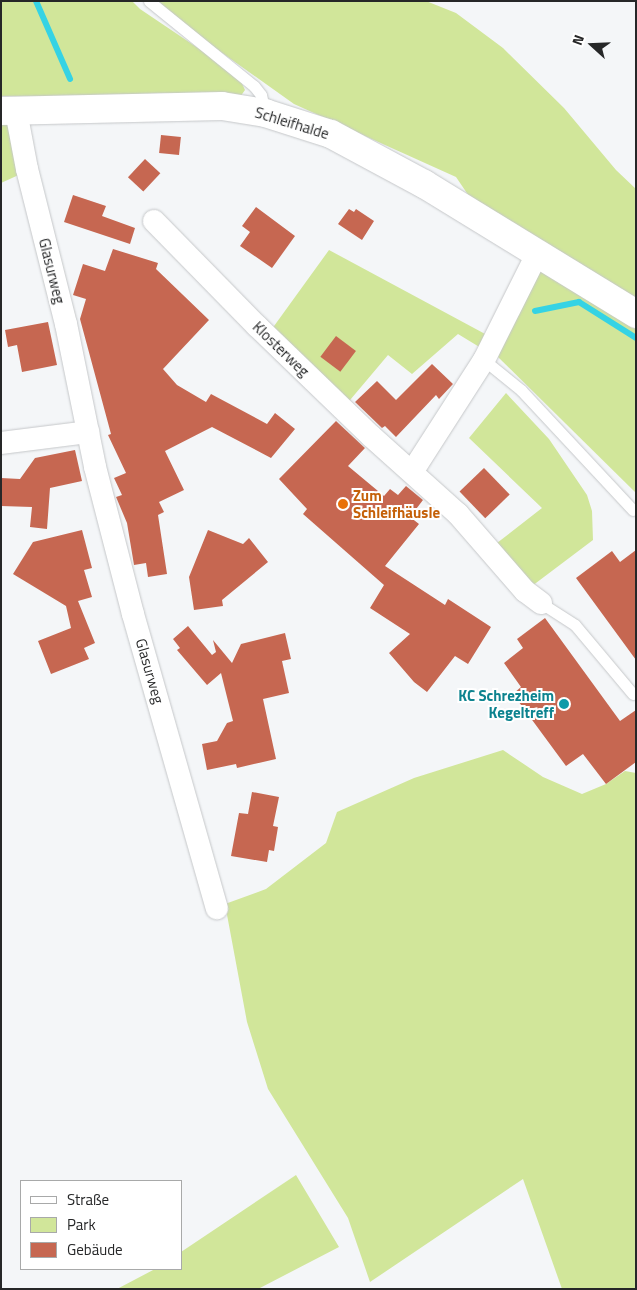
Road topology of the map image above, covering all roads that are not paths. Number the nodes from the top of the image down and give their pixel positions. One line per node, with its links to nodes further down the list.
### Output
1 (149, 1): 3 (lane)
2 (9, 111): 3 (main road, Schleifhalde); 8 (street, Glasurweg)
3 (264, 113): 5 (main road, Schleifhalde)
4 (154, 221): 10 (street, Klosterweg)
5 (537, 254): 6 (main road, Schleifhalde); 7 (street)
6 (636, 314)
7 (484, 360): 10 (street); 11 (lane)
8 (88, 432): 9 (street); 14 (street, Glasurweg)
9 (1, 443)
10 (412, 472): 12 (street, Klosterweg)
11 (633, 510)
12 (541, 603): 13 (lane)
13 (633, 694)
14 (218, 908)

